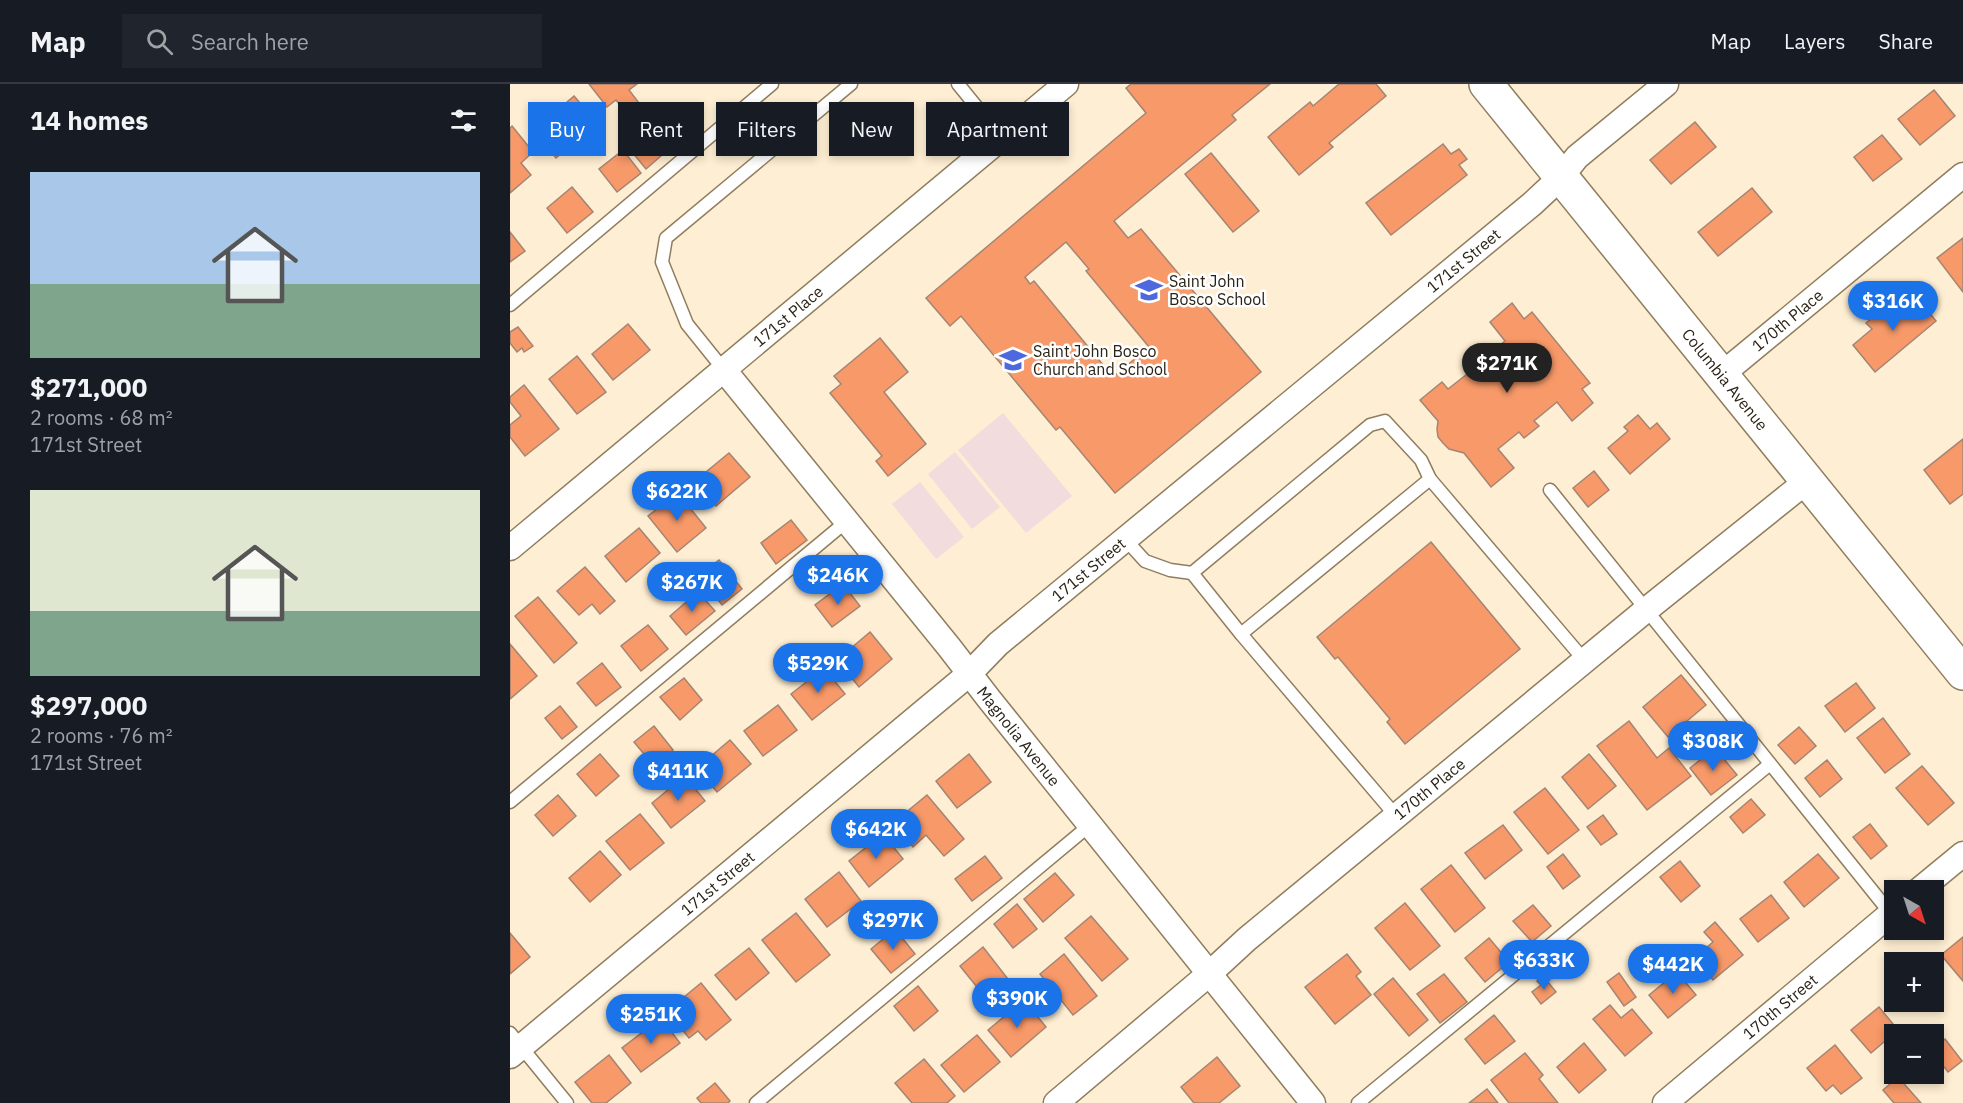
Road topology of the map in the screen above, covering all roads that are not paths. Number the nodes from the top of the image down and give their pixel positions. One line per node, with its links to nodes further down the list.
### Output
1 (772, 84): 12 (lane)
2 (851, 84): 13 (lane)
3 (958, 84): 7 (lane)
4 (1066, 84): 8 (street, 171st Place)
5 (1485, 84): 11 (street, Columbia Avenue)
6 (1666, 84): 11 (street, 171st Street)
7 (973, 102)
8 (1045, 102)
9 (980, 156): 13 (street, 171st Place)
10 (1963, 175): 14 (street, 170th Place)
11 (1561, 177): 14 (street, Columbia Avenue); 19 (street, 171st Street)
12 (510, 304)
13 (724, 370): 18 (street, Magnolia Avenue); 20 (street, 171st Place)
14 (1721, 375): 16 (street, Columbia Avenue)
15 (1430, 479): 21 (lane); 23 (lane); 24 (lane)
16 (1807, 481): 22 (street, 170th Place); 25 (street, Columbia Avenue)
17 (1550, 490): 22 (lane)
18 (848, 522): 26 (street, Magnolia Avenue); 28 (lane)
19 (1125, 539): 21 (lane); 26 (street, 171st Street)
20 (510, 548)
21 (1192, 573): 23 (lane)
22 (1646, 610): 24 (street, 170th Place); 27 (lane)
23 (1241, 634): 29 (lane)
24 (1585, 661): 29 (street, 170th Place)
25 (1963, 673)
26 (969, 674): 30 (street, Magnolia Avenue); 36 (street, 171st Street)
27 (1770, 764): 33 (lane); 41 (lane)
28 (510, 802)
29 (1395, 816): 35 (street, 170th Place)
30 (1090, 825): 35 (street, Magnolia Avenue); 38 (lane)
31 (1963, 854): 32 (street)
32 (1931, 880)
33 (1884, 901)
34 (1884, 920): 42 (street, 170th Street)
35 (1209, 974): 39 (street, 170th Place); 40 (street, Magnolia Avenue)
36 (514, 1045): 37 (lane)
37 (567, 1103)
38 (756, 1103)
39 (1056, 1103)
40 (1313, 1103)
41 (1358, 1103)
42 (1665, 1103)

